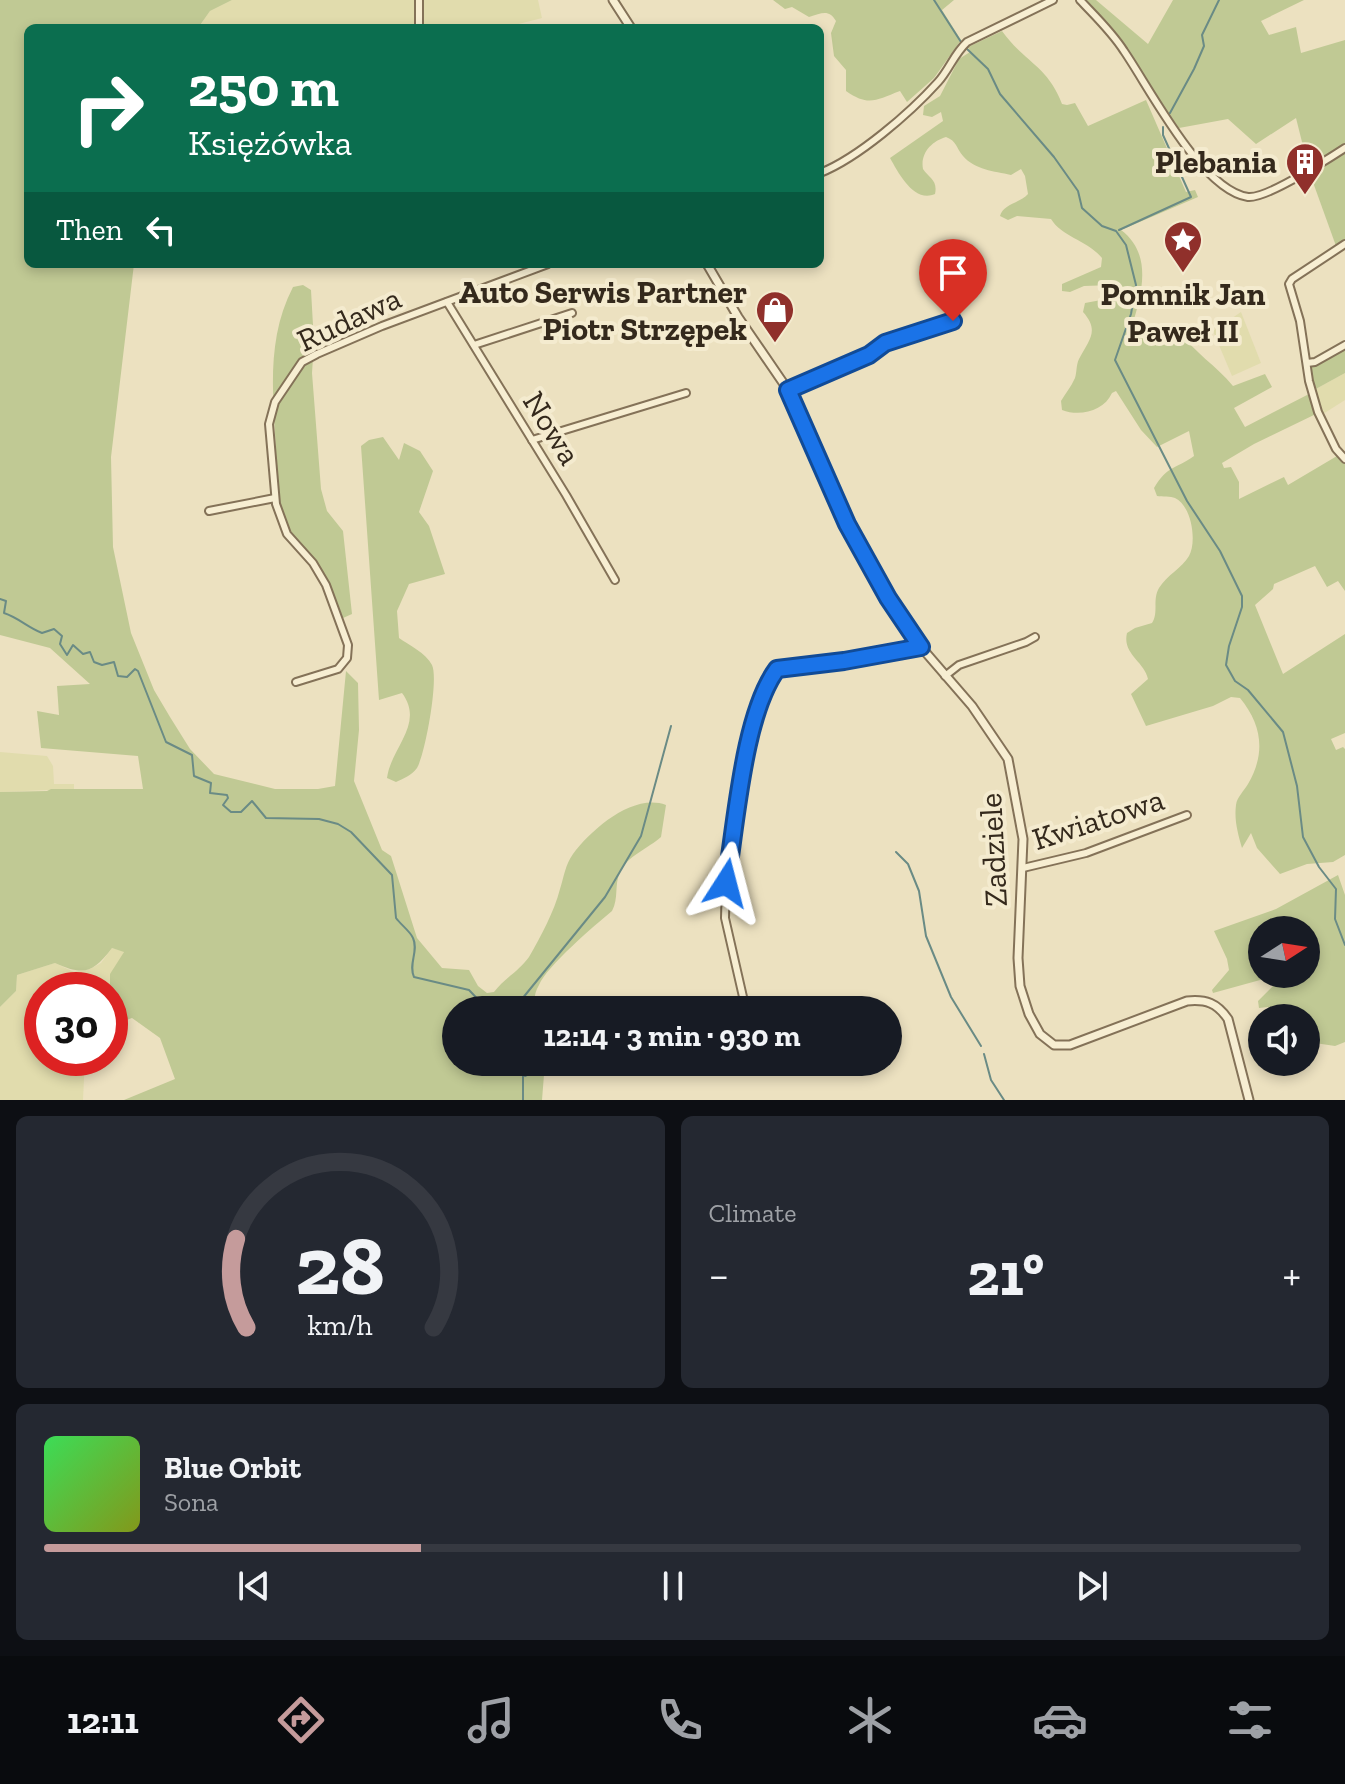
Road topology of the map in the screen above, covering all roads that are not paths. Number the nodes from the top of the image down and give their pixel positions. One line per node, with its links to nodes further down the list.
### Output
1 (419, 0): 5 (street)
2 (613, 0): 6 (street)
3 (1053, 0): 8 (street)
4 (1080, 0): 7 (street)
5 (419, 24)
6 (628, 24)
7 (1345, 148)
8 (824, 171)
9 (1345, 244): 17 (street)
10 (537, 268): 12 (street, Rudawa)
11 (709, 268): 18 (street, Zadziele)
12 (447, 302): 15 (street, Nowa); 22 (street, Rudawa)
13 (572, 313): 15 (street)
14 (953, 321): 18 (street)
15 (474, 345): 20 (street, Nowa)
16 (1345, 345): 17 (street)
17 (1307, 363): 21 (street)
18 (788, 390): 26 (street, Zadziele)
19 (686, 393): 20 (street)
20 (532, 440): 24 (street, Nowa)
21 (1345, 459)
22 (275, 498): 23 (street); 28 (street, Rudawa)
23 (209, 511)
24 (615, 580)
25 (1035, 637): 27 (street)
26 (921, 647): 27 (street, Zadziele); 31 (street)
27 (945, 676): 30 (street, Zadziele)
28 (296, 682)
29 (1187, 815): 30 (street, Kwiatowa)
30 (1023, 868): 32 (street, Zadziele)
31 (743, 996)
32 (1249, 1100)

